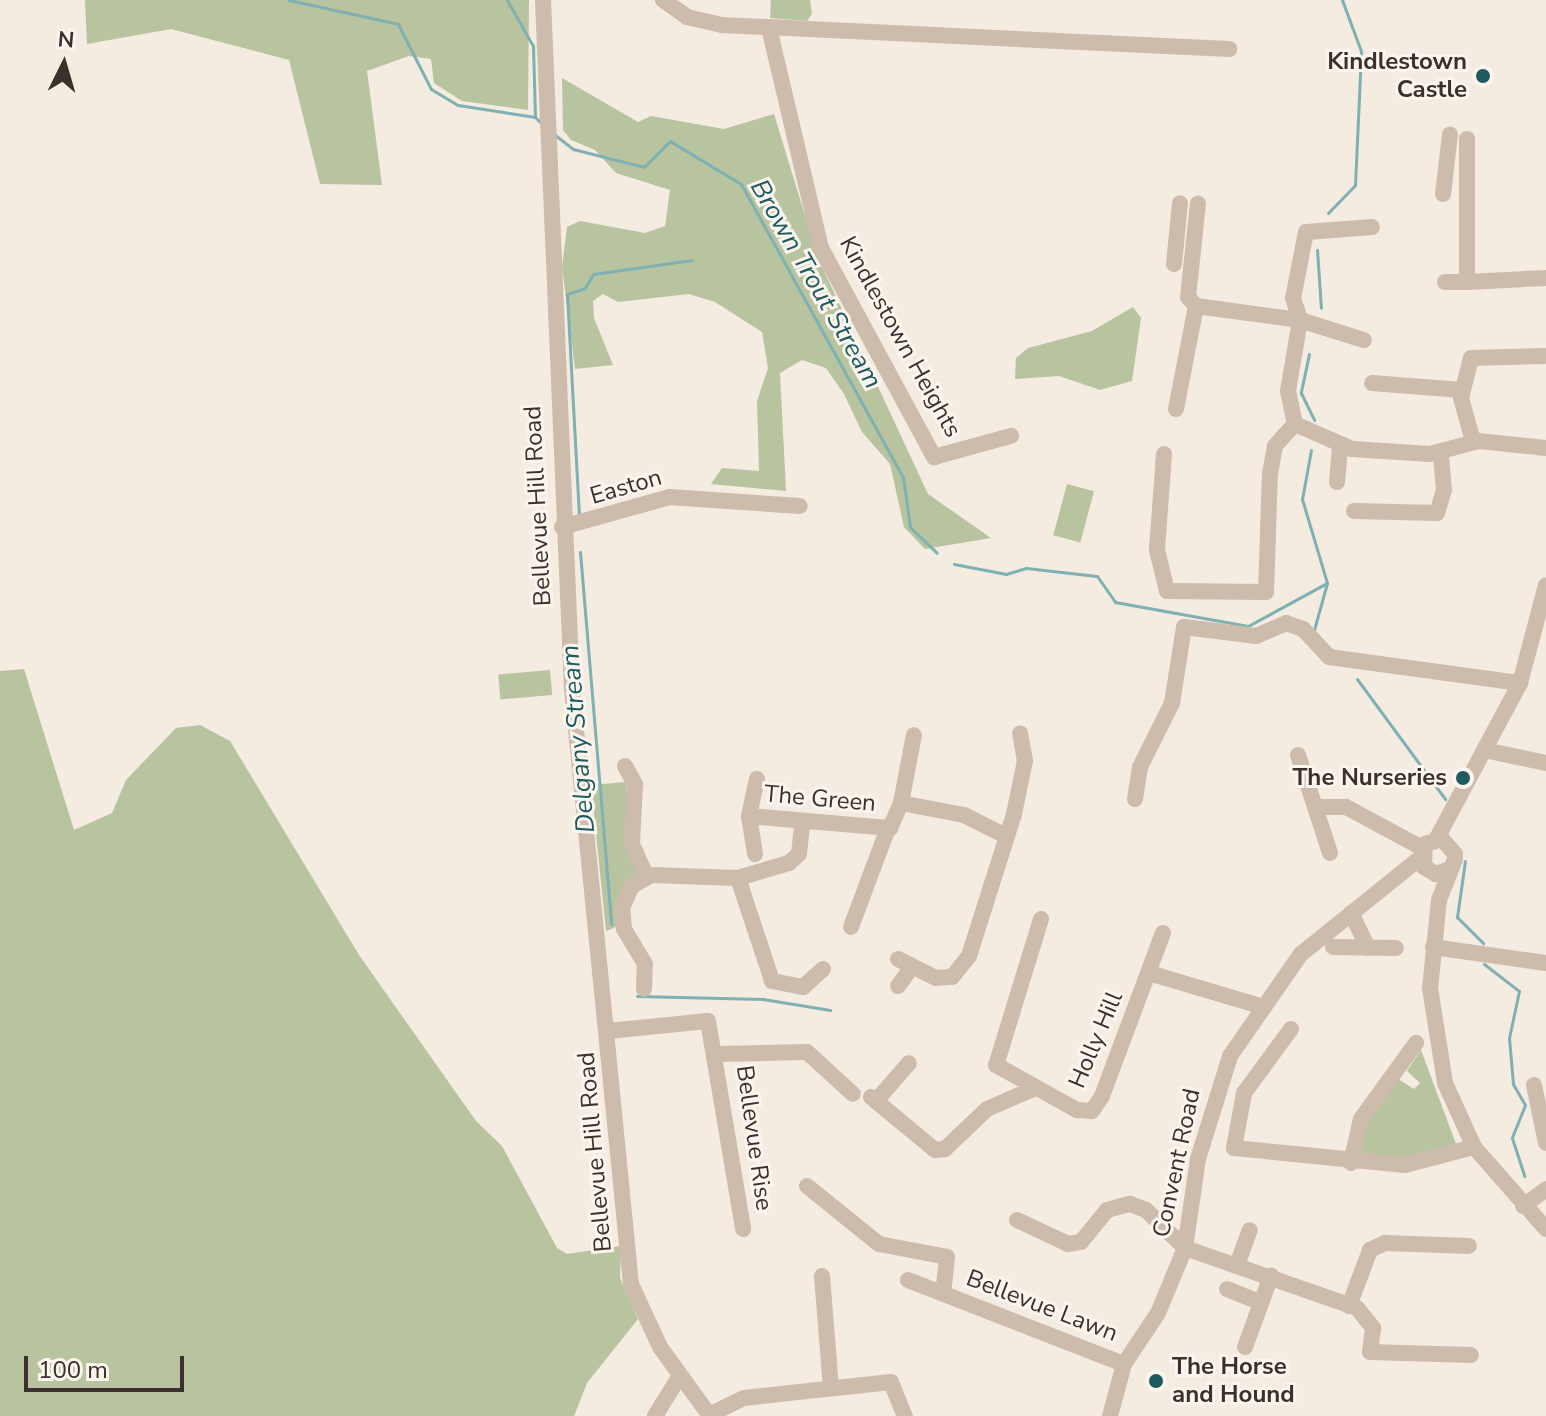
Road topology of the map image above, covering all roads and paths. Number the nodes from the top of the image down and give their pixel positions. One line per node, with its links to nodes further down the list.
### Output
1 (543, 0): 34 (street, Bellevue Hill Road)
2 (663, 0): 3 (street)
3 (769, 28): 4 (street); 25 (street, Kindlestown Heights)
4 (1229, 49)
5 (1450, 134): 7 (street)
6 (1467, 139): 7 (street)
7 (1464, 179): 16 (street)
8 (1180, 203): 11 (street)
9 (1198, 204): 12 (street)
10 (1372, 227): 18 (street)
11 (1176, 238): 12 (street); 13 (street)
12 (1194, 240): 17 (street)
13 (1174, 264)
14 (1546, 278): 16 (street)
15 (1445, 282): 16 (street)
16 (1467, 282)
17 (1196, 306): 18 (street); 23 (street)
18 (1300, 320): 19 (street); 24 (street)
19 (1364, 340)
20 (1546, 356): 22 (street)
21 (1372, 383): 22 (street)
22 (1462, 390): 26 (street)
23 (1176, 409)
24 (1295, 424): 27 (street); 30 (street)
25 (1011, 436)
26 (1473, 441): 28 (street); 29 (street)
27 (1340, 444): 29 (street); 31 (street)
28 (1546, 448)
29 (1441, 453): 33 (street)
30 (1164, 454)
31 (1337, 482)
32 (800, 506): 34 (street, Easton)
33 (1354, 511)
34 (562, 527): 64 (street, Bellevue Hill Road)
35 (1546, 585): 36 (street, Convent Road)
36 (1520, 683): 39 (street, Convent Road); 44 (street)
37 (1020, 733): 50 (street)
38 (914, 735): 45 (street, The Green)
39 (1489, 751): 41 (street); 51 (street, Convent Road)
40 (1298, 755): 46 (street)
41 (1546, 763)
42 (625, 766): 56 (street)
43 (757, 779): 47 (street, The Green)
44 (1135, 799)
45 (901, 803): 49 (street, The Green); 50 (street, The Green)
46 (1315, 807): 52 (street); 54 (street)
47 (749, 816): 48 (street, The Green); 53 (street, The Green)
48 (802, 825): 49 (street, The Green); 57 (street)
49 (888, 828): 61 (street, The Green)
50 (1006, 836): 72 (street)
51 (1444, 841): 54 (street, Convent Road); 55 (street)
52 (1330, 853)
53 (755, 854)
54 (1425, 862): 55 (street); 58 (street); 59 (street, Convent Road)
55 (1450, 869): 58 (street)
56 (647, 877): 57 (street); 62 (street)
57 (738, 878): 70 (street)
58 (1439, 900): 66 (street)
59 (1351, 913): 67 (street); 74 (street, Convent Road)
60 (1041, 919): 81 (street, Holly Hill)
61 (851, 927)
62 (624, 929): 64 (street); 73 (street)
63 (1163, 933): 71 (street, Holly Hill)
64 (597, 937): 76 (street, Bellevue Hill Road)
65 (1333, 947): 67 (street)
66 (1433, 947): 69 (street); 84 (street)
67 (1368, 948): 68 (street)
68 (1396, 948)
69 (1546, 963)
70 (823, 969)
71 (1149, 973): 74 (street, Holly Hill); 81 (street, Holly Hill)
72 (898, 986)
73 (644, 989)
74 (1264, 1007): 94 (street, Convent Road)
75 (1291, 1029): 85 (street)
76 (608, 1031): 78 (street, Bellevue Rise); 106 (street, Bellevue Hill Road)
77 (1416, 1043): 85 (street)
78 (717, 1054): 82 (street, Bellevue Rise); 90 (street, Bellevue Rise)
79 (909, 1063): 81 (street, Holly Hill)
80 (1534, 1085): 83 (street)
81 (1033, 1089)
82 (853, 1094)
83 (1546, 1143)
84 (1474, 1147): 85 (street); 88 (street)
85 (1351, 1163)
86 (807, 1186): 100 (street, Bellevue Lawn)
87 (1546, 1189): 88 (street)
88 (1523, 1206): 91 (street)
89 (1017, 1220): 94 (street)
90 (743, 1229)
91 (1546, 1229)
92 (1250, 1230): 95 (street)
93 (1469, 1246): 102 (street)
94 (1185, 1248): 95 (street); 105 (street, Convent Road)
95 (1237, 1265): 97 (street)
96 (822, 1276): 107 (street)
97 (1271, 1276): 101 (street); 102 (street)
98 (908, 1280): 100 (street, Bellevue Lawn)
99 (1227, 1289): 101 (street)
100 (943, 1293): 105 (street, Bellevue Lawn)
101 (1261, 1303): 103 (street)
102 (1349, 1306): 104 (street)
103 (1245, 1347)
104 (1471, 1355)
105 (1124, 1364): 111 (street, Convent Road)
106 (679, 1377): 108 (street, Bellevue Hill Road); 109 (street)
107 (831, 1388): 108 (street); 110 (street)
108 (709, 1415)
109 (655, 1416)
110 (905, 1416)
111 (1110, 1416)

